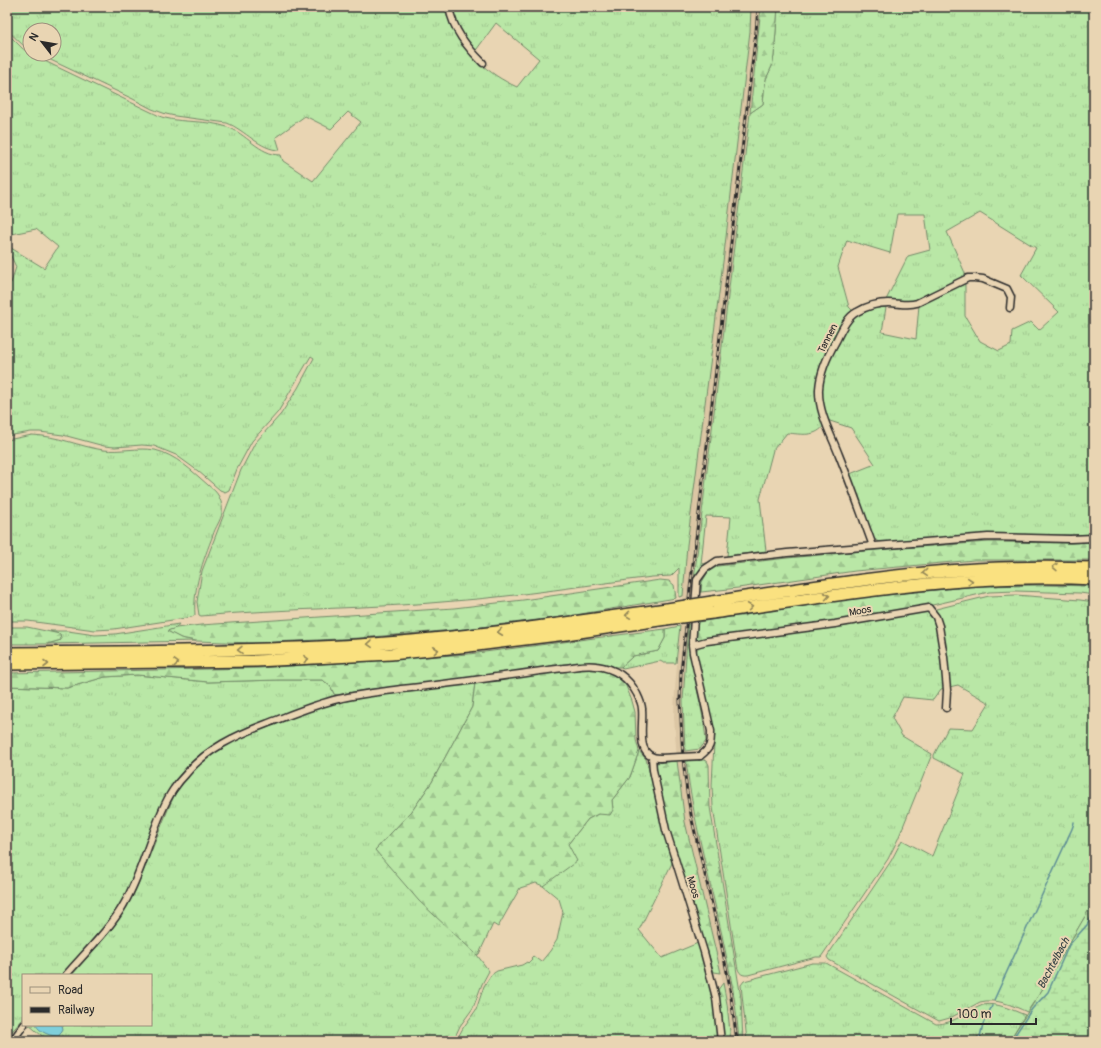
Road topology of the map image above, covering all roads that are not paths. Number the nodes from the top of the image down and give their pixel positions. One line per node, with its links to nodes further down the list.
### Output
1 (449, 7): 2 (street)
2 (483, 63)
3 (1010, 308): 5 (street, Tannen)
4 (1094, 538): 5 (street)
5 (873, 546): 10 (street)
6 (1094, 568): 8 (highway, one-way to 8)
7 (1094, 579): 8 (highway, one-way to 7)
8 (712, 607): 9 (highway, bridge)
9 (667, 614): 11 (highway, one-way to 11); 12 (highway, one-way to 9)
10 (692, 645): 13 (street, Moos); 14 (street, bridge)
11 (7, 653)
12 (7, 664)
13 (946, 708)
14 (652, 757): 15 (street); 18 (street, Moos)
15 (67, 974)
16 (23, 1027): 17 (street)
17 (12, 1041)
18 (721, 1041)

